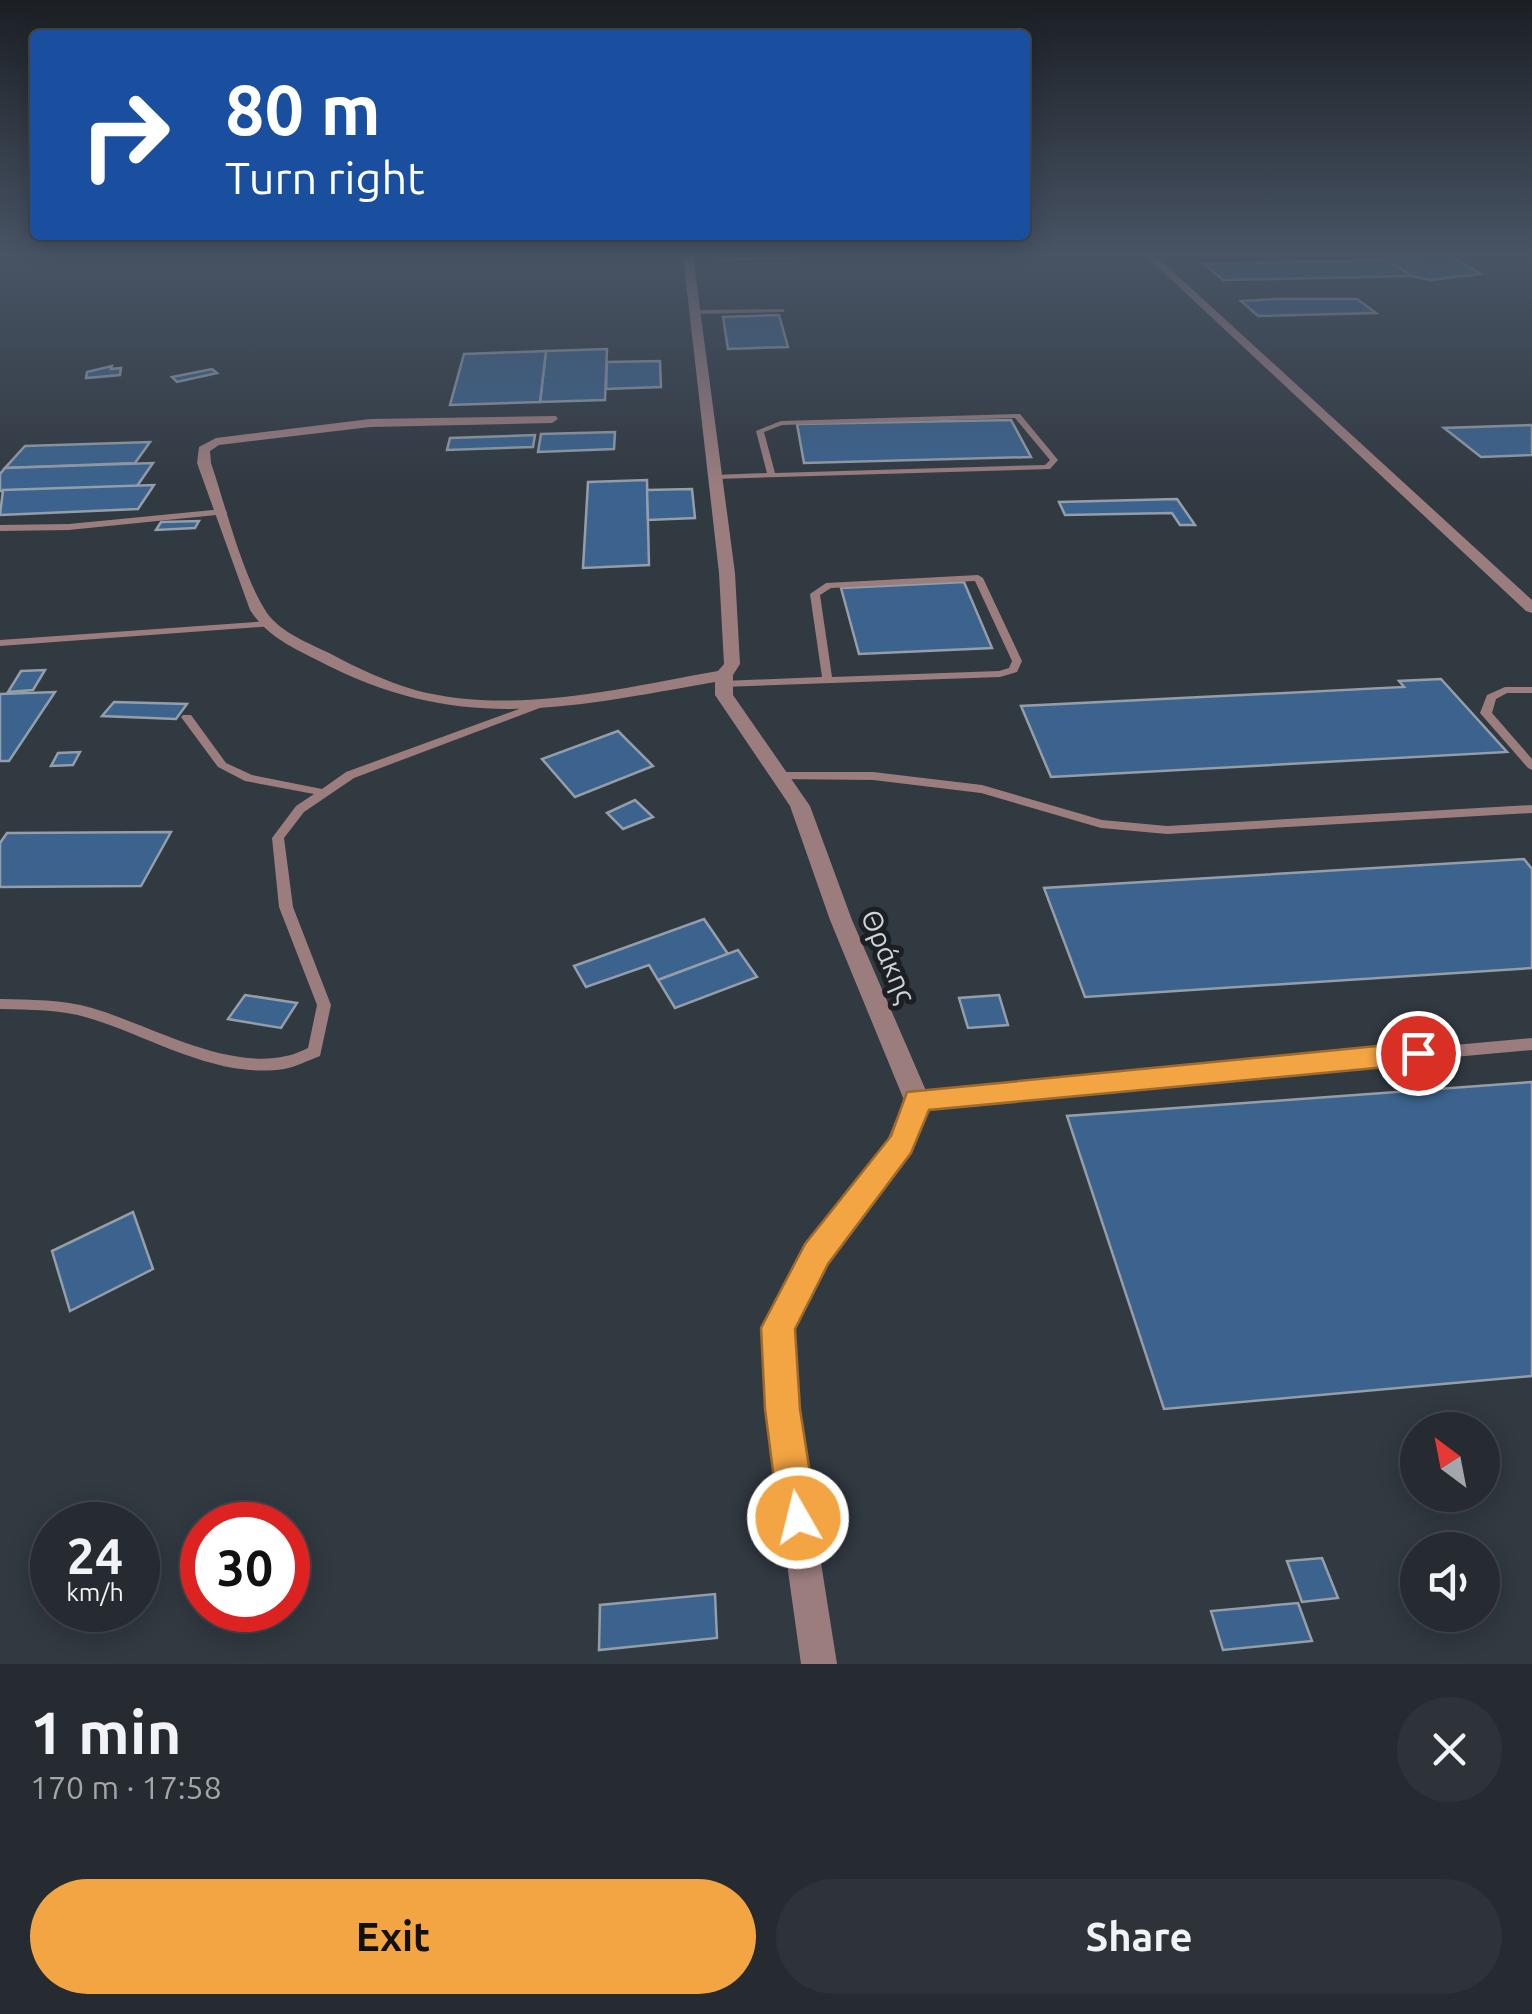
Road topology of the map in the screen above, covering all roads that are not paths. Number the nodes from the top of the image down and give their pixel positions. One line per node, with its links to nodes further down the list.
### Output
1 (696, 334): 5 (street)
2 (1234, 334): 8 (street)
3 (552, 419): 6 (street)
4 (772, 475): 4 (lane); 5 (lane)
5 (716, 477): 12 (street)
6 (223, 512): 7 (lane); 9 (street)
7 (0, 528)
8 (1532, 608)
9 (269, 624): 10 (lane); 14 (street)
10 (0, 643)
11 (827, 678): 11 (lane); 12 (lane)
12 (724, 679): 14 (street); 17 (street, Θράκης)
13 (1532, 690): 16 (lane)
14 (541, 704): 18 (lane)
15 (187, 718): 18 (lane)
16 (1532, 766)
17 (781, 776): 19 (lane); 22 (street, Θράκης)
18 (321, 792): 20 (lane)
19 (1532, 808)
20 (0, 1004)
21 (1532, 1044): 22 (lane)
22 (917, 1100): 23 (street)
23 (819, 1664)

